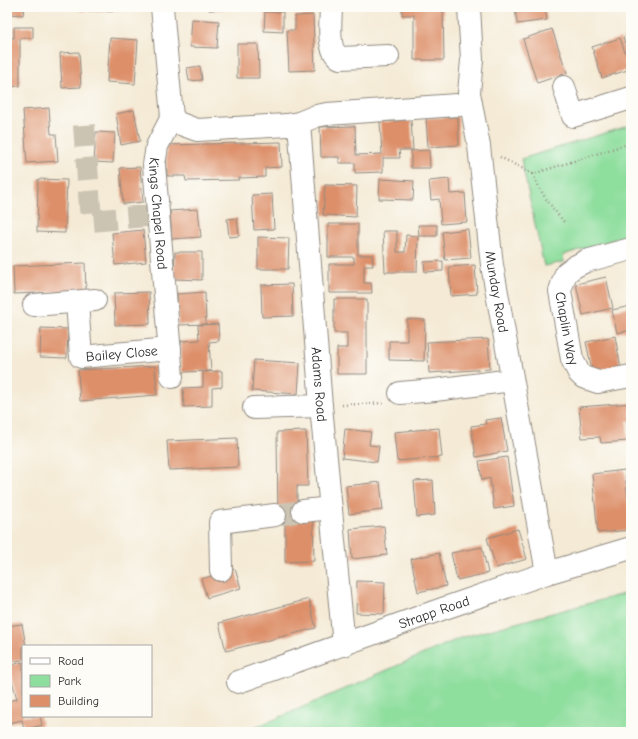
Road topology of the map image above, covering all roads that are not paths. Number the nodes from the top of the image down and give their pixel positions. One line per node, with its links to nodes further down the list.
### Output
1 (162, 7): 8 (street)
2 (331, 7): 4 (street)
3 (469, 7): 7 (street, Munday Road)
4 (388, 56)
5 (564, 87): 6 (street)
6 (631, 98)
7 (471, 104): 9 (street); 15 (street, Munday Road)
8 (172, 117): 9 (street); 12 (street, Kings Chapel Road)
9 (299, 123): 17 (street, Adams Road)
10 (631, 249): 14 (street, Chaplin Way)
11 (34, 305): 12 (street, Bailey Close)
12 (170, 349): 13 (street, Kings Chapel Road)
13 (172, 376)
14 (631, 376)
15 (512, 380): 16 (street); 24 (street, Munday Road)
16 (400, 393)
17 (321, 406): 18 (street); 19 (street, Adams Road)
18 (254, 408)
19 (331, 508): 20 (street); 25 (street, Adams Road)
20 (303, 511)
21 (275, 515): 23 (street)
22 (631, 548): 24 (street, Strapp Road)
23 (221, 570)
24 (547, 573): 25 (street, Strapp Road)
25 (344, 645): 26 (street, Strapp Road)
26 (238, 682)

